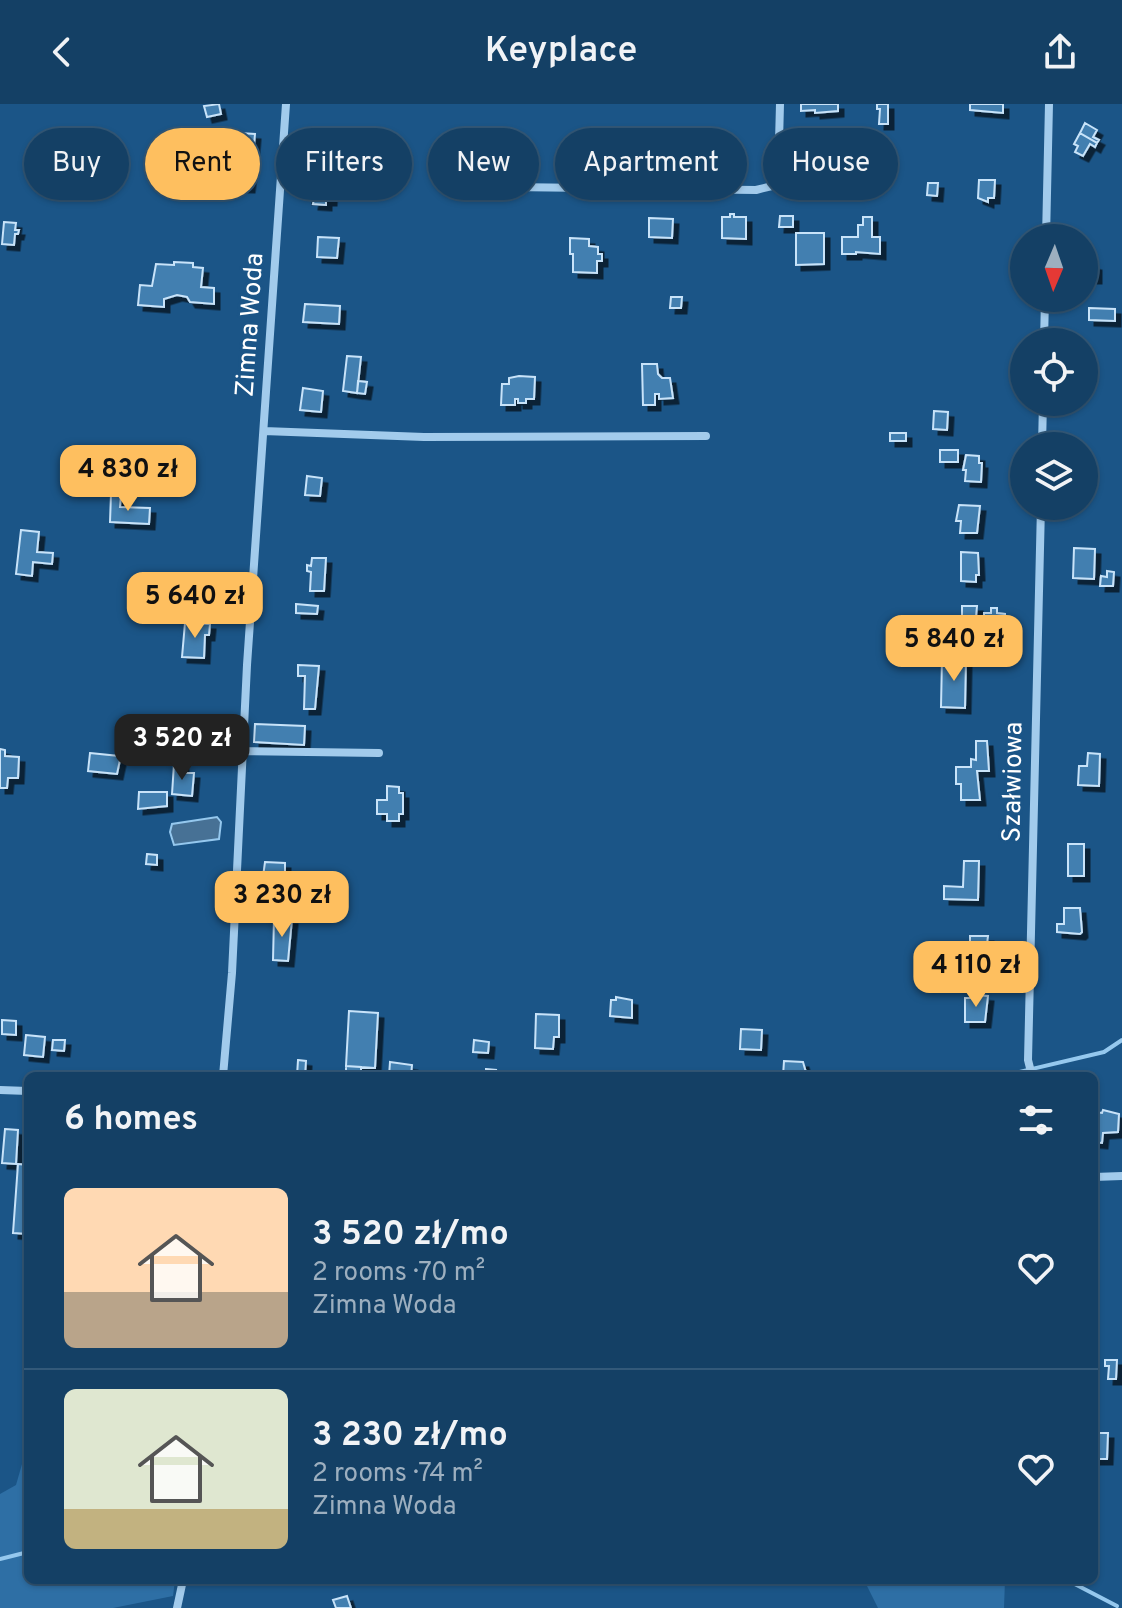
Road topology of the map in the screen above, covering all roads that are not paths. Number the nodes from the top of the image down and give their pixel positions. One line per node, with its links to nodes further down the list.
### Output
1 (286, 104): 6 (street, Zimna Woda)
2 (780, 104): 4 (street)
3 (1049, 104): 5 (street)
4 (539, 187)
5 (1046, 224)
6 (264, 431): 7 (street); 9 (street, Zimna Woda)
7 (706, 436)
8 (1041, 520): 12 (street, Szałwiowa)
9 (243, 751): 10 (street); 11 (street, Zimna Woda)
10 (379, 753)
11 (223, 1072)
12 (1031, 1072)
13 (0, 1090): 14 (street)
14 (24, 1091)
15 (1122, 1176): 16 (street)
16 (1098, 1177)

